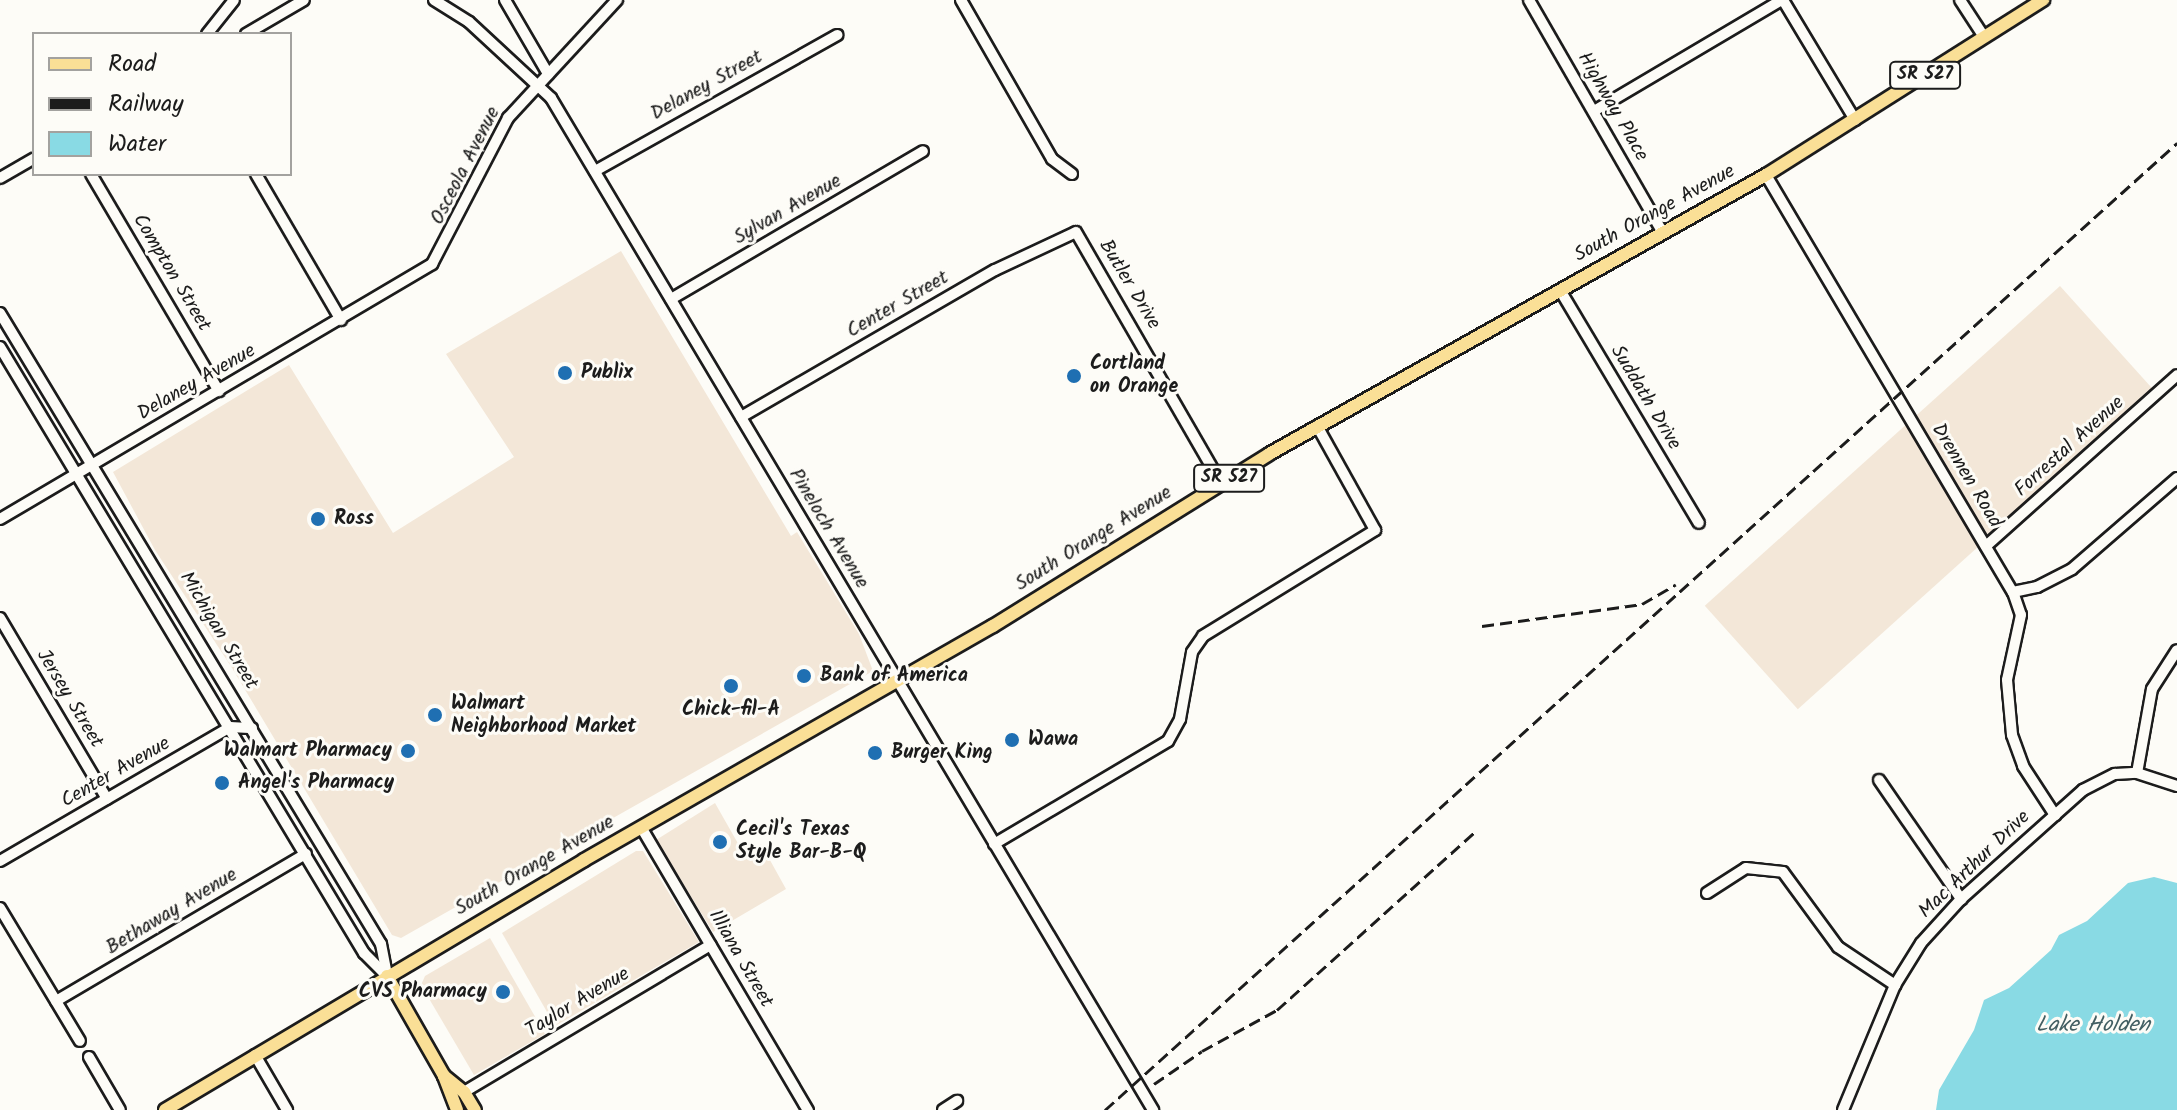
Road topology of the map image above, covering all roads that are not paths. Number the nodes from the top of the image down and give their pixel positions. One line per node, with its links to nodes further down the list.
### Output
1 (234, 0): 11 (street)
2 (304, 0): 12 (street)
3 (434, 0): 16 (street, Pineloch Avenue)
4 (505, 0): 15 (street)
5 (617, 0): 15 (street, Osceola Avenue)
6 (961, 0): 22 (street)
7 (1529, 0): 17 (street, Highway Place)
8 (1782, 0): 17 (street); 18 (street)
9 (1960, 0): 14 (street)
10 (2043, 0): 14 (main road, South Orange Avenue / SR 527)
11 (209, 32)
12 (249, 32)
13 (837, 35): 21 (street, Delaney Street)
14 (1984, 37): 18 (main road, South Orange Avenue / SR 527)
15 (548, 74): 16 (street, Osceola Avenue)
16 (537, 86): 21 (street, Pineloch Avenue); 29 (street, Osceola Avenue)
17 (1594, 111): 28 (street, Highway Place)
18 (1855, 120): 23 (main road, South Orange Avenue / SR 527)
19 (923, 151): 31 (street, Sylvan Avenue)
20 (32, 159): 26 (street)
21 (595, 171): 31 (street, Pineloch Avenue)
22 (1072, 174)
23 (1766, 175): 28 (main road, South Orange Avenue / SR 527); 46 (street, Drennen Road)
24 (92, 176): 37 (street, Compton Street)
25 (257, 176): 33 (street)
26 (0, 178)
27 (1076, 232): 38 (street, Center Street); 43 (street, Butler Drive)
28 (1663, 233): 30 (main road, South Orange Avenue / SR 527)
29 (412, 278): 33 (street, Delaney Avenue)
30 (1560, 290): 39 (main road, South Orange Avenue / SR 527); 45 (street, Suddath Drive)
31 (671, 299): 38 (street, Pineloch Avenue)
32 (0, 313): 34 (street, Michigan Street)
33 (341, 320): 37 (street, Delaney Avenue)
34 (4, 324): 40 (street, Michigan Street)
35 (0, 347): 41 (street, Michigan Street)
36 (2177, 375): 46 (street, Forrestal Avenue)
37 (219, 391): 40 (street, Delaney Avenue)
38 (741, 417): 52 (street, Pineloch Avenue)
39 (1317, 426): 43 (main road, South Orange Avenue / SR 527); 61 (street)
40 (95, 464): 41 (street, Delaney Avenue); 48 (street, Michigan Street)
41 (79, 473): 44 (street, Delaney Avenue); 50 (street, Michigan Street)
42 (2177, 478): 47 (street)
43 (1221, 483): 52 (main road, South Orange Avenue / SR 527)
44 (0, 519)
45 (1699, 523)
46 (1986, 546): 47 (street, Drennen Road)
47 (2013, 592): 59 (street, Drennen Road)
48 (184, 613): 50 (street); 54 (street, Michigan Street)
49 (0, 618): 58 (street, Jersey Street)
50 (168, 622): 53 (street, Michigan Street)
51 (2177, 650): 55 (street)
52 (897, 681): 60 (main road, South Orange Avenue / SR 527); 61 (street, Pineloch Avenue)
53 (230, 727): 54 (street); 58 (street, Center Avenue); 62 (street, Michigan Street)
54 (252, 728): 68 (street, Michigan Street)
55 (2137, 773): 57 (street); 59 (street, Mac Arthur Drive)
56 (1879, 780): 65 (street)
57 (2177, 786)
58 (107, 799): 63 (street, Center Avenue)
59 (2055, 815): 65 (street, Mac Arthur Drive)
60 (641, 827): 67 (street, Illiana Street); 68 (main road, South Orange Avenue / SR 527)
61 (994, 844): 84 (street, Pineloch Avenue)
62 (306, 854): 68 (street, Michigan Street); 70 (street, Bethaway Avenue)
63 (0, 861)
64 (1707, 893): 69 (street)
65 (1961, 899): 69 (street, Mac Arthur Drive)
66 (0, 908): 70 (street)
67 (711, 945): 75 (street, Taylor Avenue); 82 (street, Illiana Street)
68 (387, 976): 72 (main road, South Orange Avenue / SR 527); 74 (main road, Michigan Street)
69 (1895, 985): 85 (street, Mac Arthur Drive)
70 (56, 1001): 71 (street)
71 (80, 1041)
72 (255, 1055): 78 (main road, South Orange Avenue / SR 527); 79 (street)
73 (89, 1057): 77 (street)
74 (444, 1076): 75 (main road, Michigan Street); 80 (main road, Michigan Street)
75 (464, 1092): 81 (main road, Michigan Street)
76 (957, 1101): 83 (street)
77 (120, 1110)
78 (165, 1110)
79 (287, 1110)
80 (457, 1110)
81 (475, 1110)
82 (808, 1110)
83 (943, 1110)
84 (1153, 1110)
85 (1843, 1110)

